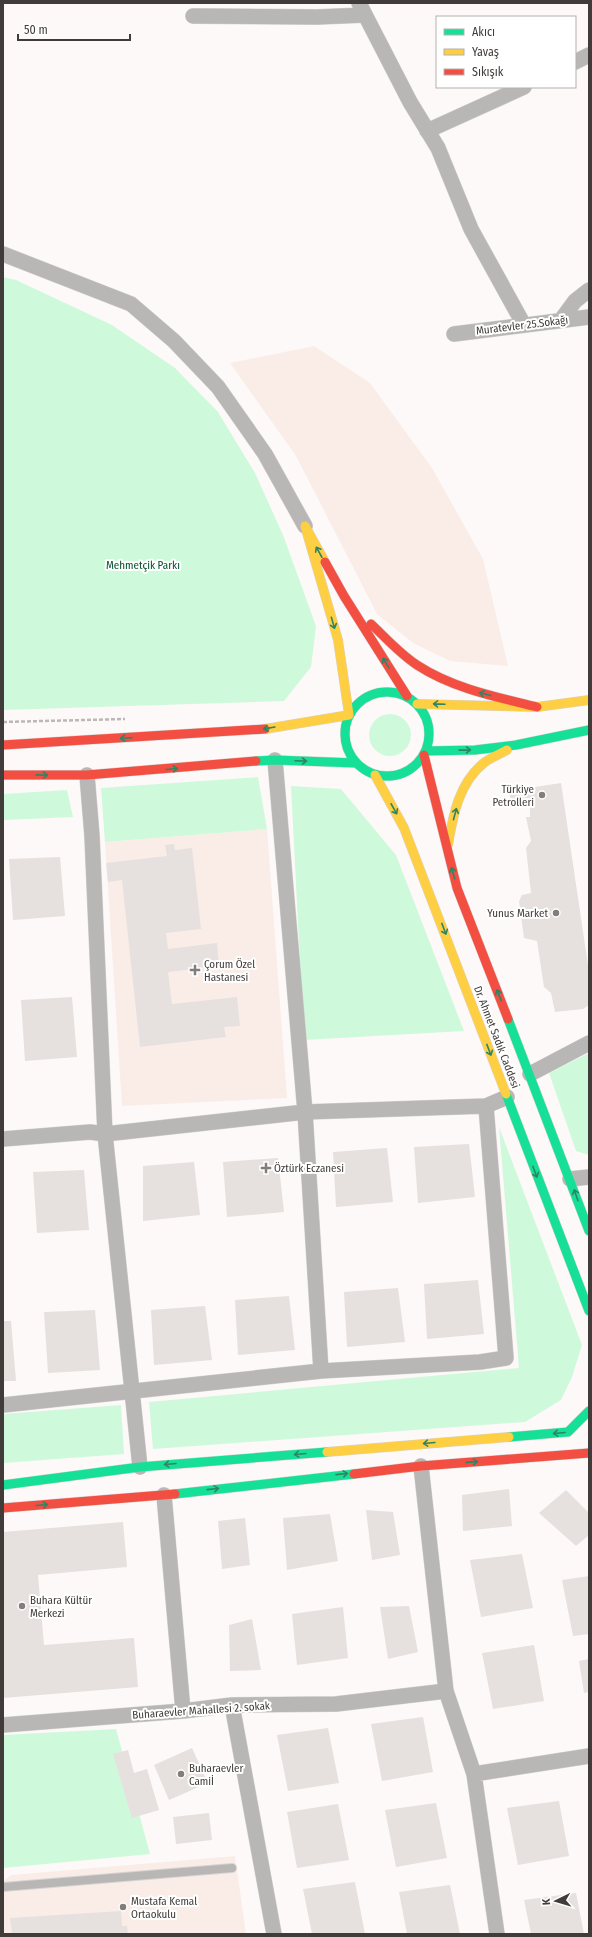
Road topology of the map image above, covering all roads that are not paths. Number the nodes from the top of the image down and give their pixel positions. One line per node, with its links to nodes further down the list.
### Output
1 (362, 9): 2 (street); 6 (street)
2 (193, 16)
3 (589, 55): 4 (street)
4 (576, 62)
5 (522, 88): 6 (street)
6 (427, 131): 11 (street)
7 (3, 254): 13 (street)
8 (589, 290): 10 (street)
9 (589, 317): 10 (street, Muratevler 25.Sokağı)
10 (561, 320): 11 (street, Muratevler 25.Sokağı)
11 (524, 325): 12 (street, Muratevler 25.Sokağı)
12 (454, 334)
13 (305, 526): 14 (street, one-way to 13); 19 (street, one-way to 19)
14 (344, 596): 15 (street, one-way to 14); 18 (street, one-way to 14)
15 (407, 696): 17 (street); 19 (street)
16 (589, 700): 18 (street)
17 (417, 704): 18 (street, one-way to 17); 23 (street)
18 (537, 707)
19 (349, 715): 21 (street, one-way to 21); 25 (street)
20 (589, 730): 22 (street)
21 (3, 745)
22 (516, 745): 23 (street, one-way to 22); 29 (street, one-way to 22)
23 (425, 753): 28 (street); 29 (street)
24 (275, 760): 25 (street, one-way to 25); 27 (street, one-way to 24); 34 (street)
25 (356, 763): 28 (street)
26 (3, 775): 27 (street, one-way to 27)
27 (87, 775): 35 (street)
28 (375, 775): 32 (street, Dr. Ahmet Sadık Caddesi, one-way to 32)
29 (446, 852): 31 (street, one-way to 29)
30 (589, 1043): 31 (street)
31 (530, 1074): 38 (street)
32 (507, 1097): 33 (street); 40 (street, Dr. Ahmet Sadık Caddesi, one-way to 40)
33 (486, 1106): 34 (street); 41 (street)
34 (305, 1112): 35 (street); 41 (street)
35 (105, 1134): 36 (street); 42 (street)
36 (3, 1139)
37 (589, 1177): 38 (street)
38 (570, 1179): 39 (street, one-way to 38)
39 (589, 1231)
40 (589, 1311)
41 (321, 1371): 42 (street)
42 (132, 1392): 43 (street); 47 (street)
43 (3, 1405)
44 (589, 1410): 47 (street, one-way to 47)
45 (589, 1453): 46 (street, one-way to 45)
46 (421, 1466): 49 (street, one-way to 46); 51 (street)
47 (140, 1467): 48 (street)
48 (3, 1485)
49 (164, 1495): 50 (street, one-way to 49); 53 (street)
50 (3, 1508)
51 (446, 1691): 52 (street, Buharaevler Mahallesi 2. sokak); 56 (street)
52 (232, 1705): 53 (street, Buharaevler Mahallesi 2. sokak); 59 (street)
53 (183, 1712): 54 (street, Buharaevler Mahallesi 2. sokak)
54 (3, 1725)
55 (589, 1756): 56 (street)
56 (474, 1774): 60 (street)
57 (232, 1868): 58 (lane)
58 (3, 1887)
59 (274, 1934)
60 (497, 1934)

